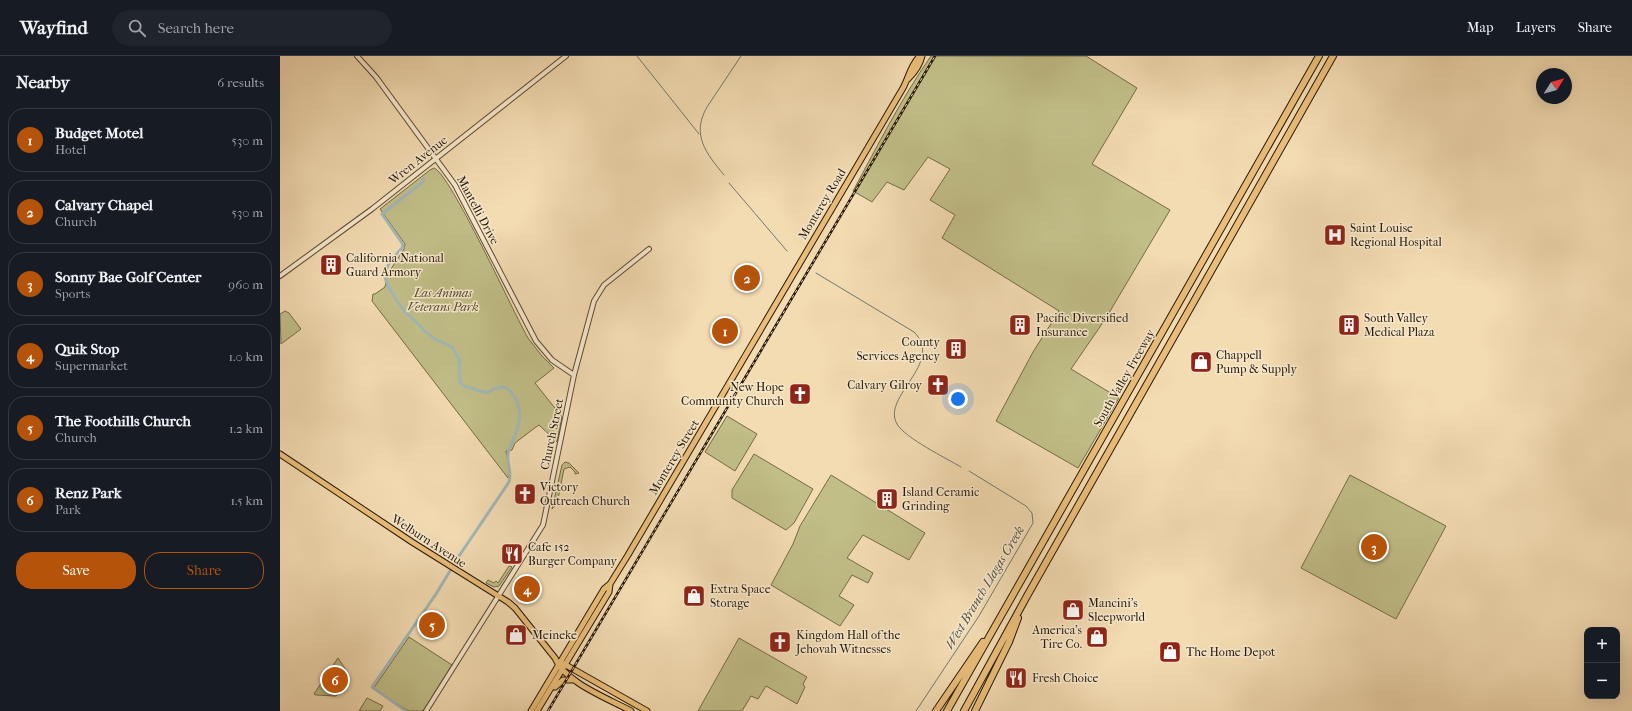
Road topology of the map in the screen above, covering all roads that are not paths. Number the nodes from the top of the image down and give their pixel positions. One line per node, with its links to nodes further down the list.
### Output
1 (357, 56): 8 (street, Mantelli Drive)
2 (566, 56): 8 (street, Wren Avenue)
3 (921, 56): 11 (main road, Monterey Road)
4 (1314, 56): 7 (highway)
5 (1319, 56): 7 (highway, South Valley Freeway)
6 (1333, 56): 14 (highway, South Valley Freeway)
7 (1282, 121): 16 (highway, South Valley Freeway)
8 (436, 159): 10 (street, Wren Avenue); 12 (street, Mantelli Drive)
9 (649, 249): 12 (street, Church Street)
10 (280, 276)
11 (753, 340): 17 (main road, Monterey Street)
12 (574, 375): 15 (street, Church Street)
13 (280, 454): 15 (main road, Welburn Avenue)
14 (1026, 596): 27 (highway, South Valley Freeway); 28 (highway)
15 (499, 597): 17 (main road, Welburn Avenue); 20 (street, Church Street)
16 (993, 630): 25 (highway); 26 (highway, South Valley Freeway)
17 (562, 666): 18 (main road); 19 (main road, Monterey Street); 21 (main road, Monterey Street); 24 (main road)
18 (573, 680): 19 (main road); 23 (main road)
19 (549, 693): 22 (main road, Monterey Street)
20 (426, 711)
21 (531, 711)
22 (537, 711)
23 (631, 711)
24 (647, 711)
25 (936, 711)
26 (948, 711)
27 (964, 711)
28 (975, 711)

